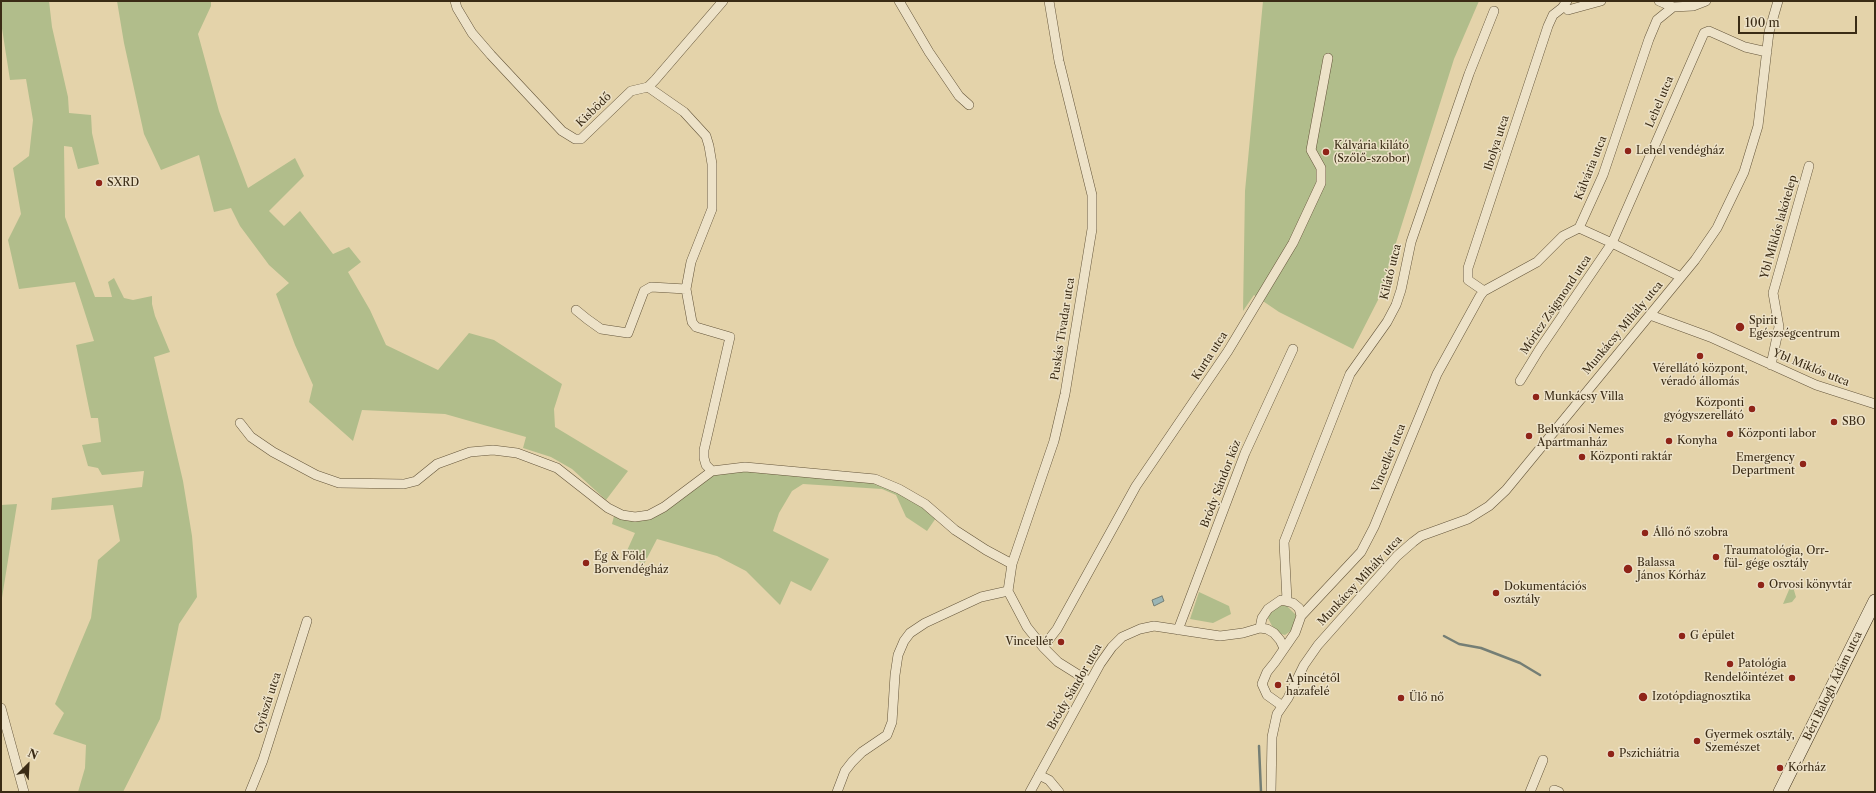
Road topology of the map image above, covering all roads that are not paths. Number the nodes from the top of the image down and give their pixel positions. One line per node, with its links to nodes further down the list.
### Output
1 (455, 1): 14 (street, Kisbödő)
2 (723, 1): 14 (street)
3 (899, 1): 15 (street)
4 (1049, 1): 30 (street, Puskás Tivadar utca)
5 (1601, 1): 9 (street)
6 (1659, 1): 10 (street)
7 (1706, 1): 10 (street)
8 (1778, 1): 12 (street, Munkácsy Mihály utca)
9 (1567, 6): 21 (street, Ibolya utca)
10 (1673, 7): 17 (street, Kálvária utca)
11 (1494, 11): 32 (street, Kilátó utca)
12 (1767, 52): 18 (street, Lehel utca); 19 (street, Munkácsy Mihály utca)
13 (1328, 58): 38 (street, Kurta utca)
14 (648, 87): 20 (street)
15 (969, 105)
16 (1809, 166): 25 (street, Ybl Miklós lakótelep)
17 (1579, 228): 18 (street); 21 (street)
18 (1612, 243): 19 (street); 26 (street, Móricz Zsigmond utca)
19 (1681, 277): 23 (street, Munkácsy Mihály utca)
20 (686, 289): 22 (street); 29 (street)
21 (1482, 294): 34 (street, Vincellér utca)
22 (576, 310)
23 (1650, 315): 25 (street, Ybl Miklós utca); 41 (street, Munkácsy Mihály utca)
24 (1293, 348): 37 (street, Bródy Sándor köz)
25 (1771, 365): 27 (street, Ybl Miklós utca)
26 (1520, 381)
27 (1875, 404)
28 (240, 423): 29 (street)
29 (712, 471): 30 (street)
30 (1012, 564): 31 (street, Puskás Tivadar utca)
31 (1008, 591): 38 (street); 47 (street)
32 (1287, 600): 34 (street); 36 (street)
33 (1875, 602): 52 (street, Béri Balogh Ádám utca)
34 (1301, 616): 39 (street)
35 (307, 621): 46 (street, Gyűszű utca)
36 (1260, 628): 37 (street, Bródy Sándor utca); 39 (street)
37 (1178, 630): 40 (street, Bródy Sándor utca)
38 (1043, 647): 40 (street)
39 (1284, 648): 41 (street)
40 (1090, 682): 44 (street, Bródy Sándor utca)
41 (1281, 706): 50 (street, Munkácsy Mihály utca)
42 (1, 708): 45 (street)
43 (1543, 760): 51 (street)
44 (1039, 774): 48 (street, Bródy Sándor utca); 49 (street)
45 (24, 792)
46 (250, 792)
47 (837, 792)
48 (1030, 792)
49 (1059, 792)
50 (1271, 792)
51 (1530, 792)
52 (1780, 792)

